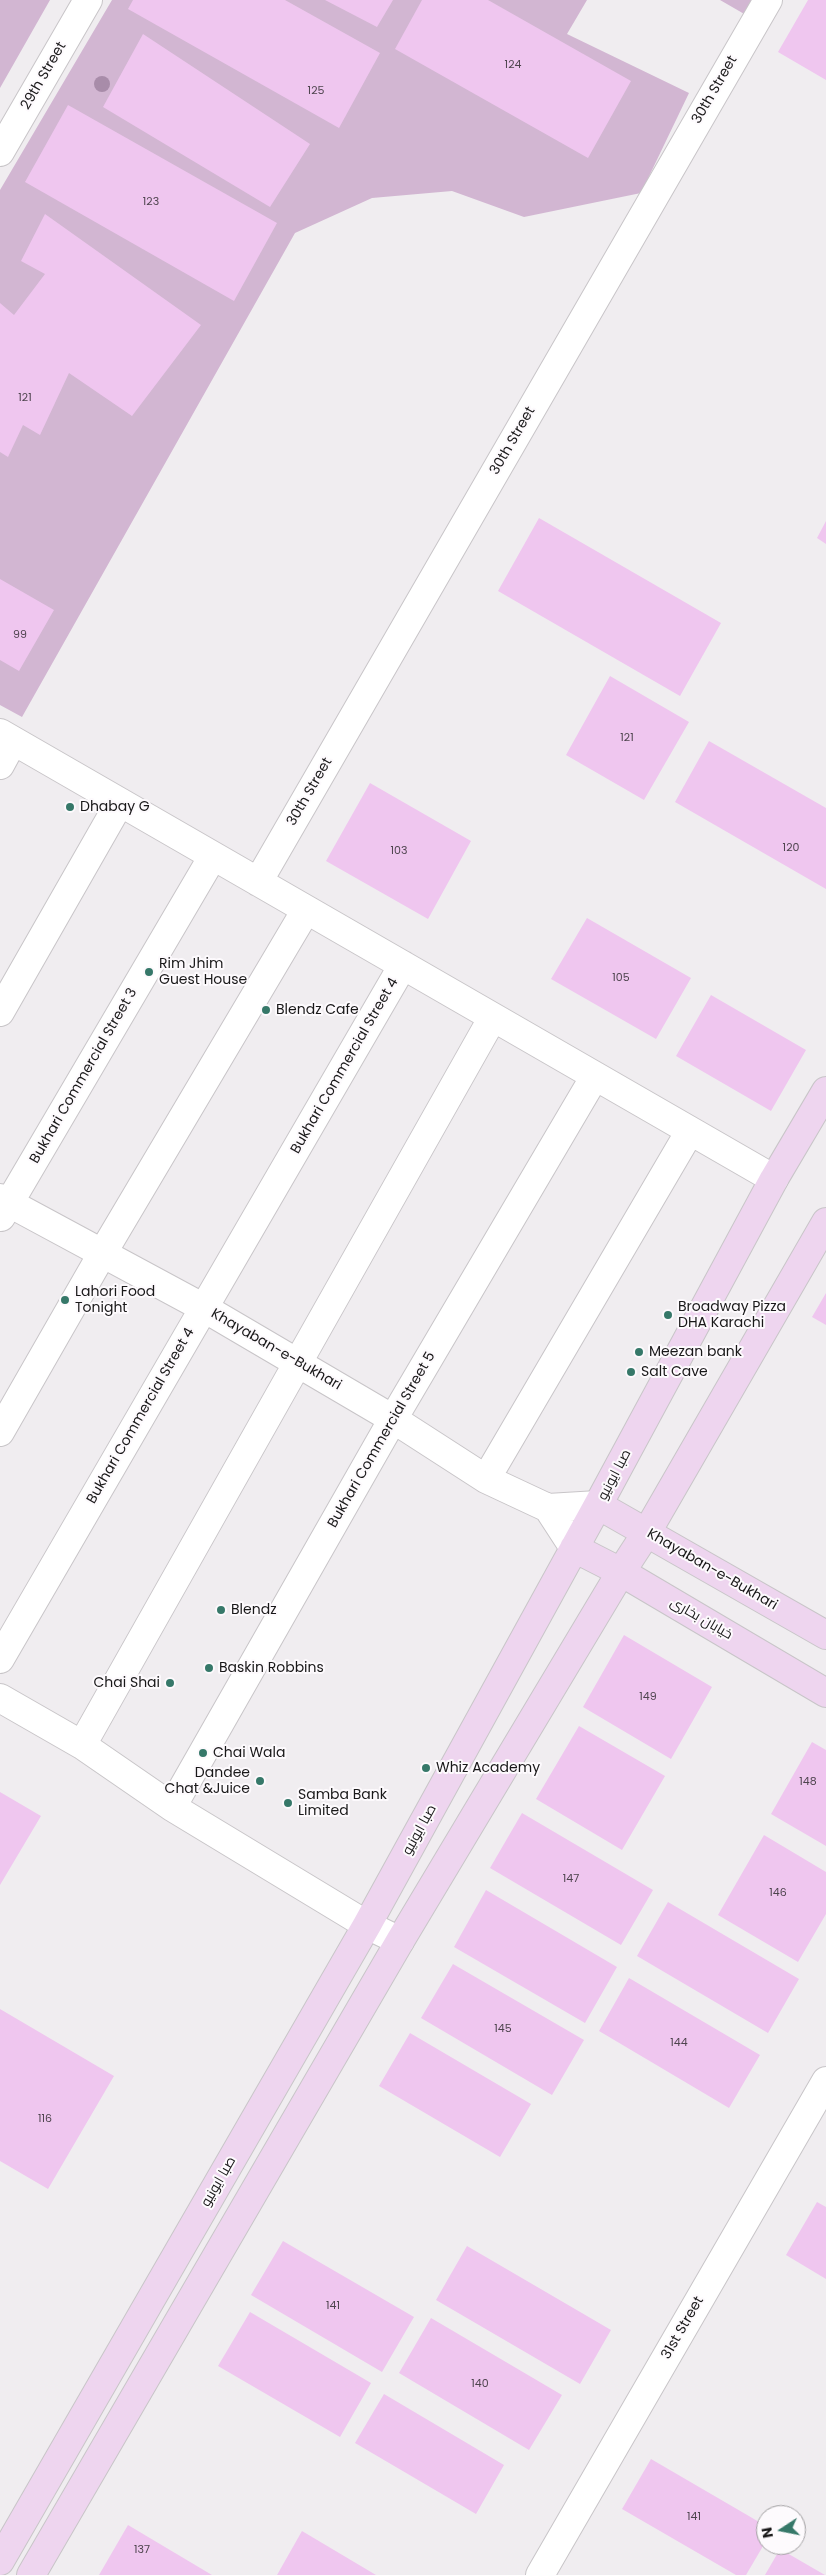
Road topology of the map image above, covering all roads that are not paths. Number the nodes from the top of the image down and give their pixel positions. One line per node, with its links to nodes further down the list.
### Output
1 (88, 0): 3 (street, 29th Street)
2 (768, 0): 8 (street, 30th Street)
3 (0, 152)
4 (7, 737): 5 (street); 6 (street)
5 (0, 765)
6 (120, 802): 7 (street); 11 (street)
7 (213, 856): 8 (street); 17 (street, Bukhari Commercial Street 3)
8 (258, 882): 9 (street)
9 (306, 910): 10 (street); 19 (street)
10 (403, 965): 12 (street); 20 (street, Bukhari Commercial Street 4)
11 (0, 1012)
12 (493, 1017): 13 (street); 21 (street)
13 (595, 1076): 15 (street); 22 (street, Bukhari Commercial Street 5)
14 (826, 1092): 16 (main road, صبا ایونیو)
15 (690, 1131): 16 (street); 24 (street)
16 (774, 1179): 25 (main road, صبا ایونیو)
17 (3, 1207): 19 (street, Khayaban-e-Bukhari)
18 (826, 1222): 27 (main road)
19 (102, 1254): 20 (street, Khayaban-e-Bukhari); 23 (street)
20 (204, 1308): 21 (street, Khayaban-e-Bukhari); 31 (street, Bukhari Commercial Street 4)
21 (297, 1363): 22 (street, Khayaban-e-Bukhari); 34 (street)
22 (394, 1419): 24 (street, Khayaban-e-Bukhari); 35 (street, Bukhari Commercial Street 5)
23 (0, 1432)
24 (486, 1478): 26 (street, Khayaban-e-Bukhari)
25 (598, 1506): 26 (street); 27 (main road, Khayaban-e-Bukhari); 28 (main road, صبا ایونیو)
26 (548, 1508): 28 (street)
27 (647, 1532): 29 (main road); 30 (main road, Khayaban-e-Bukhari)
28 (574, 1548): 29 (main road, خیابان بخاری); 36 (main road, صبا ایونیو)
29 (620, 1572): 32 (main road, خیابان بخاری); 37 (main road)
30 (826, 1635)
31 (0, 1659)
32 (826, 1692)
33 (0, 1698): 34 (street)
34 (82, 1745): 35 (street)
35 (172, 1807): 36 (street)
36 (367, 1925): 37 (street); 39 (main road, صبا ایونیو)
37 (400, 1941): 40 (main road)
38 (826, 2081): 41 (street, 31st Street)
39 (0, 2561)
40 (31, 2575)
41 (540, 2575)

